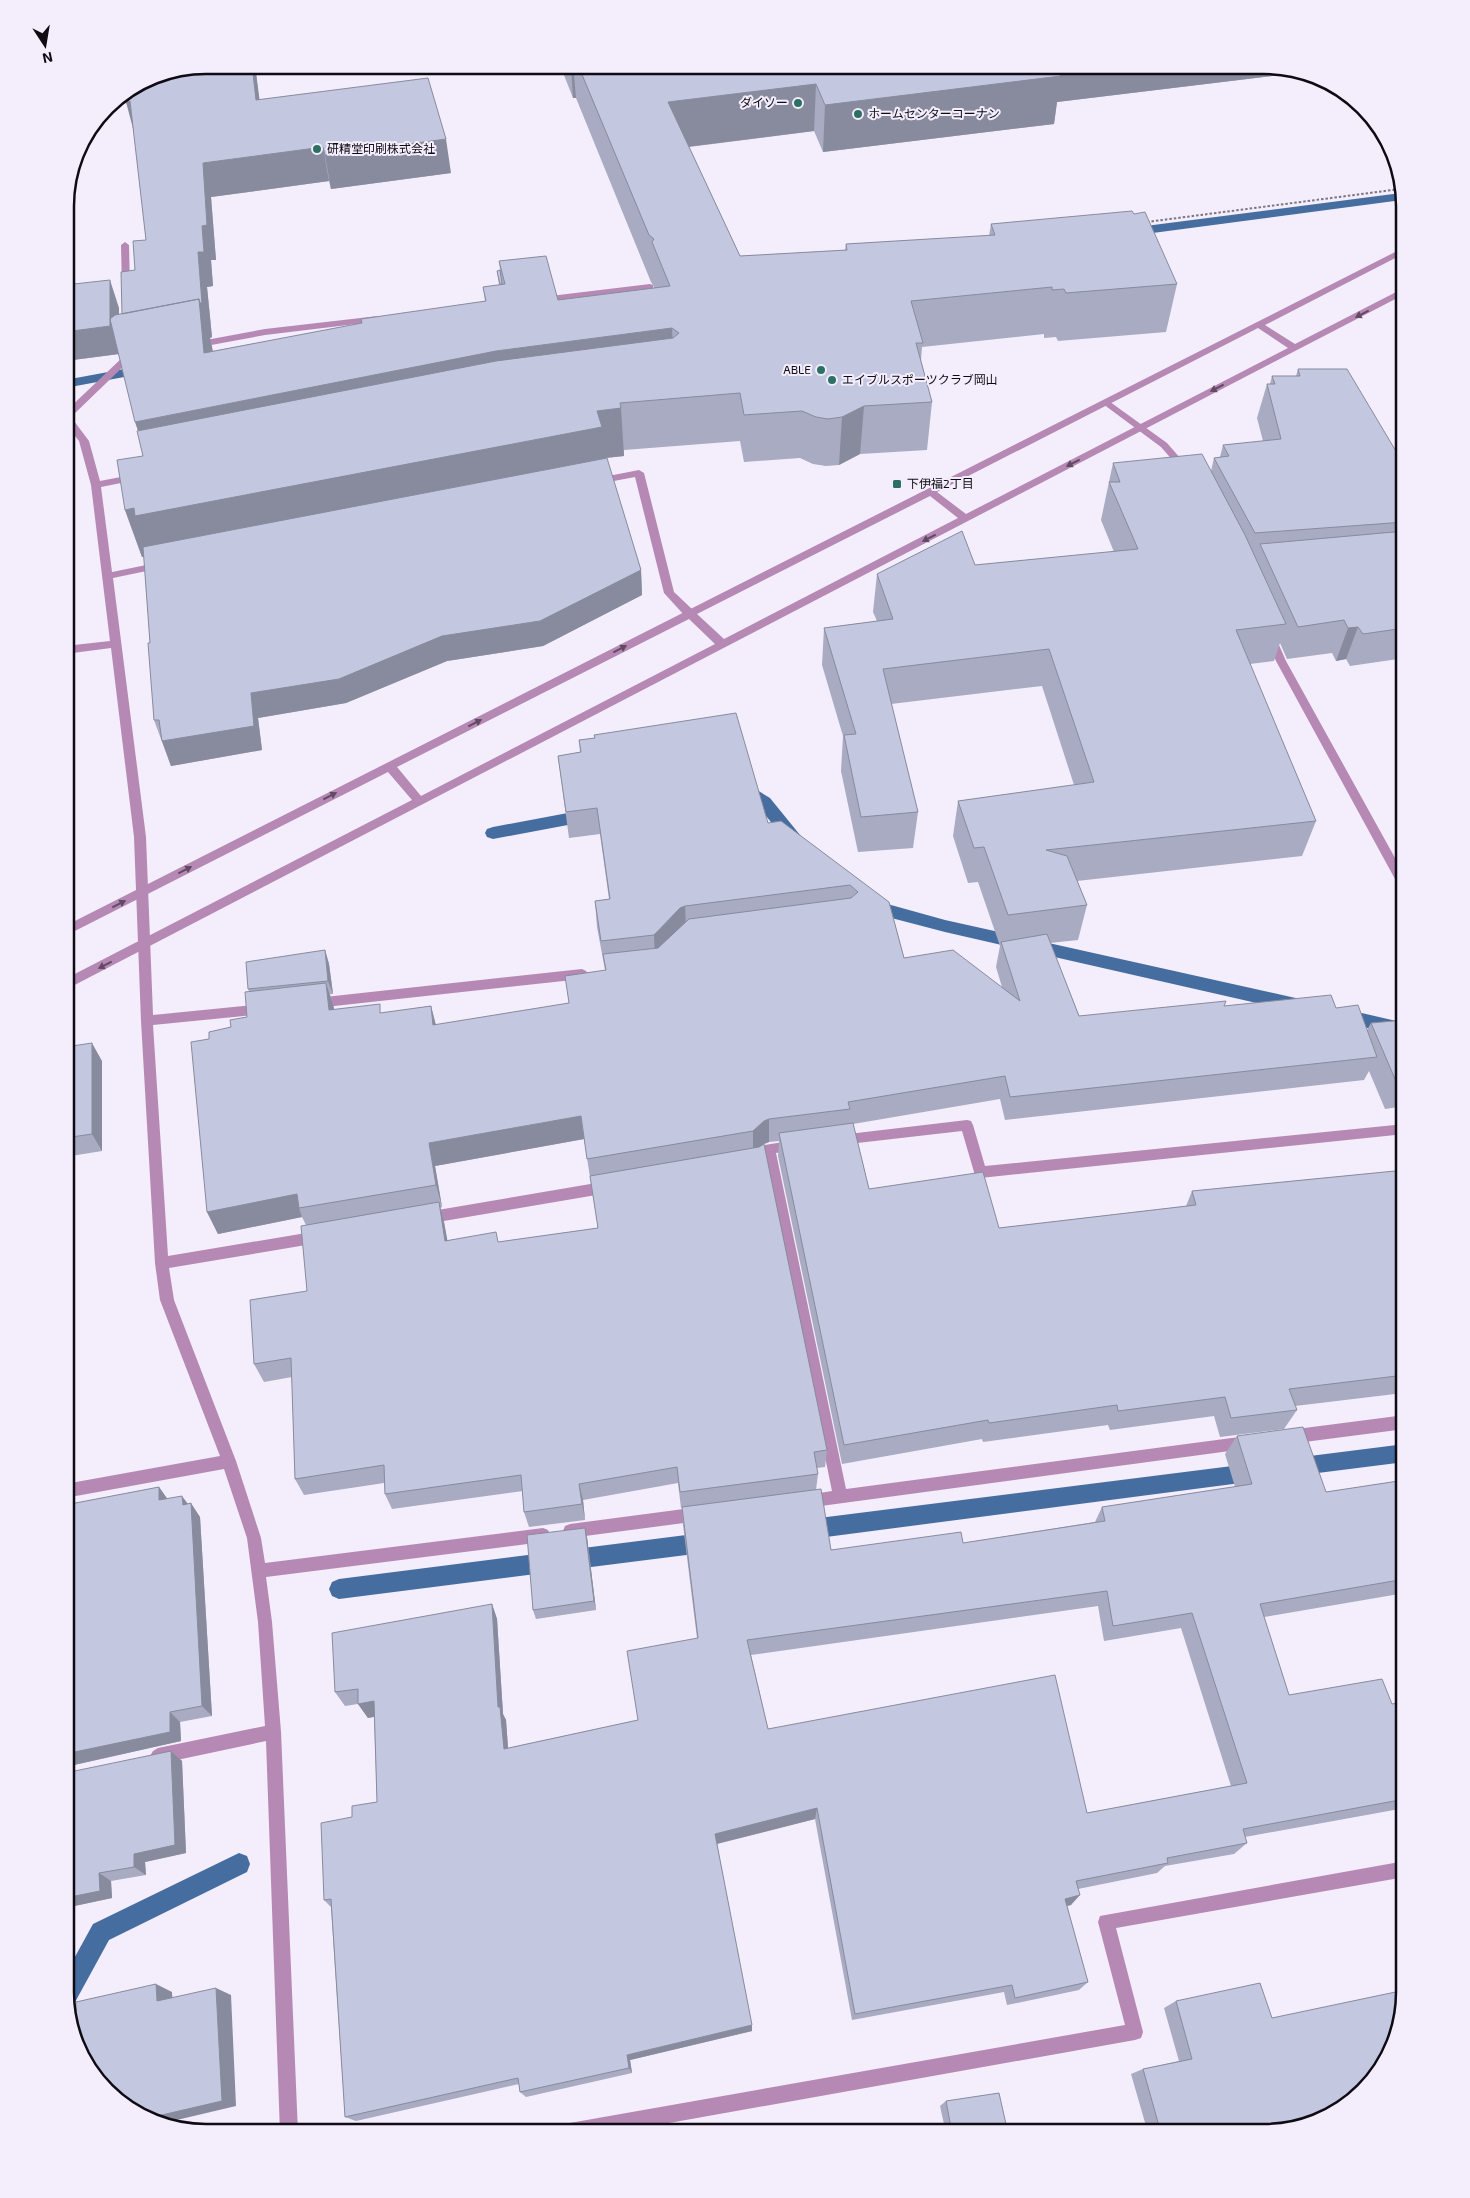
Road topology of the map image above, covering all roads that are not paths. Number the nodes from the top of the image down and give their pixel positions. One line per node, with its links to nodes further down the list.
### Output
1 (125, 245): 5 (street)
2 (1396, 255): 8 (street)
3 (650, 287): 6 (street)
4 (1396, 296): 10 (street, one-way to 10)
5 (126, 301)
6 (530, 301)
7 (390, 318): 9 (street)
8 (1258, 324): 10 (street); 12 (street)
9 (182, 348)
10 (1295, 348): 14 (street, one-way to 14)
11 (145, 355): 13 (street)
12 (1106, 402): 14 (street); 20 (street)
13 (74, 410)
14 (1142, 427): 17 (street); 21 (street, one-way to 21)
15 (74, 428): 19 (street)
16 (145, 475): 19 (street)
17 (1190, 478)
18 (590, 482): 24 (street)
19 (96, 485): 23 (street)
20 (930, 491): 21 (street); 24 (street)
21 (965, 519): 27 (street, one-way to 27)
22 (170, 564): 23 (street)
23 (107, 576): 26 (street)
24 (689, 614): 27 (street); 29 (street, one-way to 24)
25 (1265, 626): 31 (street)
26 (115, 644): 28 (street); 32 (street)
27 (722, 644): 30 (street)
28 (74, 649)
29 (389, 766): 30 (street); 32 (street, one-way to 29)
30 (420, 802): 34 (street)
31 (1396, 871)
32 (142, 892): 33 (street, one-way to 32); 34 (street)
33 (74, 926)
34 (144, 945): 36 (street, one-way to 36); 39 (street)
35 (591, 974): 37 (street)
36 (74, 980)
37 (306, 1004)
38 (277, 1008): 39 (street)
39 (147, 1021): 48 (street)
40 (1396, 1130): 41 (street)
41 (829, 1141)
42 (809, 1144): 43 (street)
43 (769, 1149): 44 (street); 54 (street)
44 (738, 1164)
45 (620, 1185): 46 (street)
46 (414, 1221)
47 (335, 1234): 48 (street)
48 (162, 1264): 52 (street)
49 (1396, 1423): 50 (street)
50 (1278, 1439)
51 (1259, 1441): 54 (street)
52 (229, 1461): 53 (street); 57 (street)
53 (74, 1490)
54 (840, 1496): 55 (street)
55 (791, 1502)
56 (713, 1513): 57 (street)
57 (258, 1571): 58 (street)
58 (273, 1732): 59 (street); 61 (street)
59 (141, 1759)
60 (1396, 1871): 62 (street)
61 (289, 2124)
62 (615, 2124)

